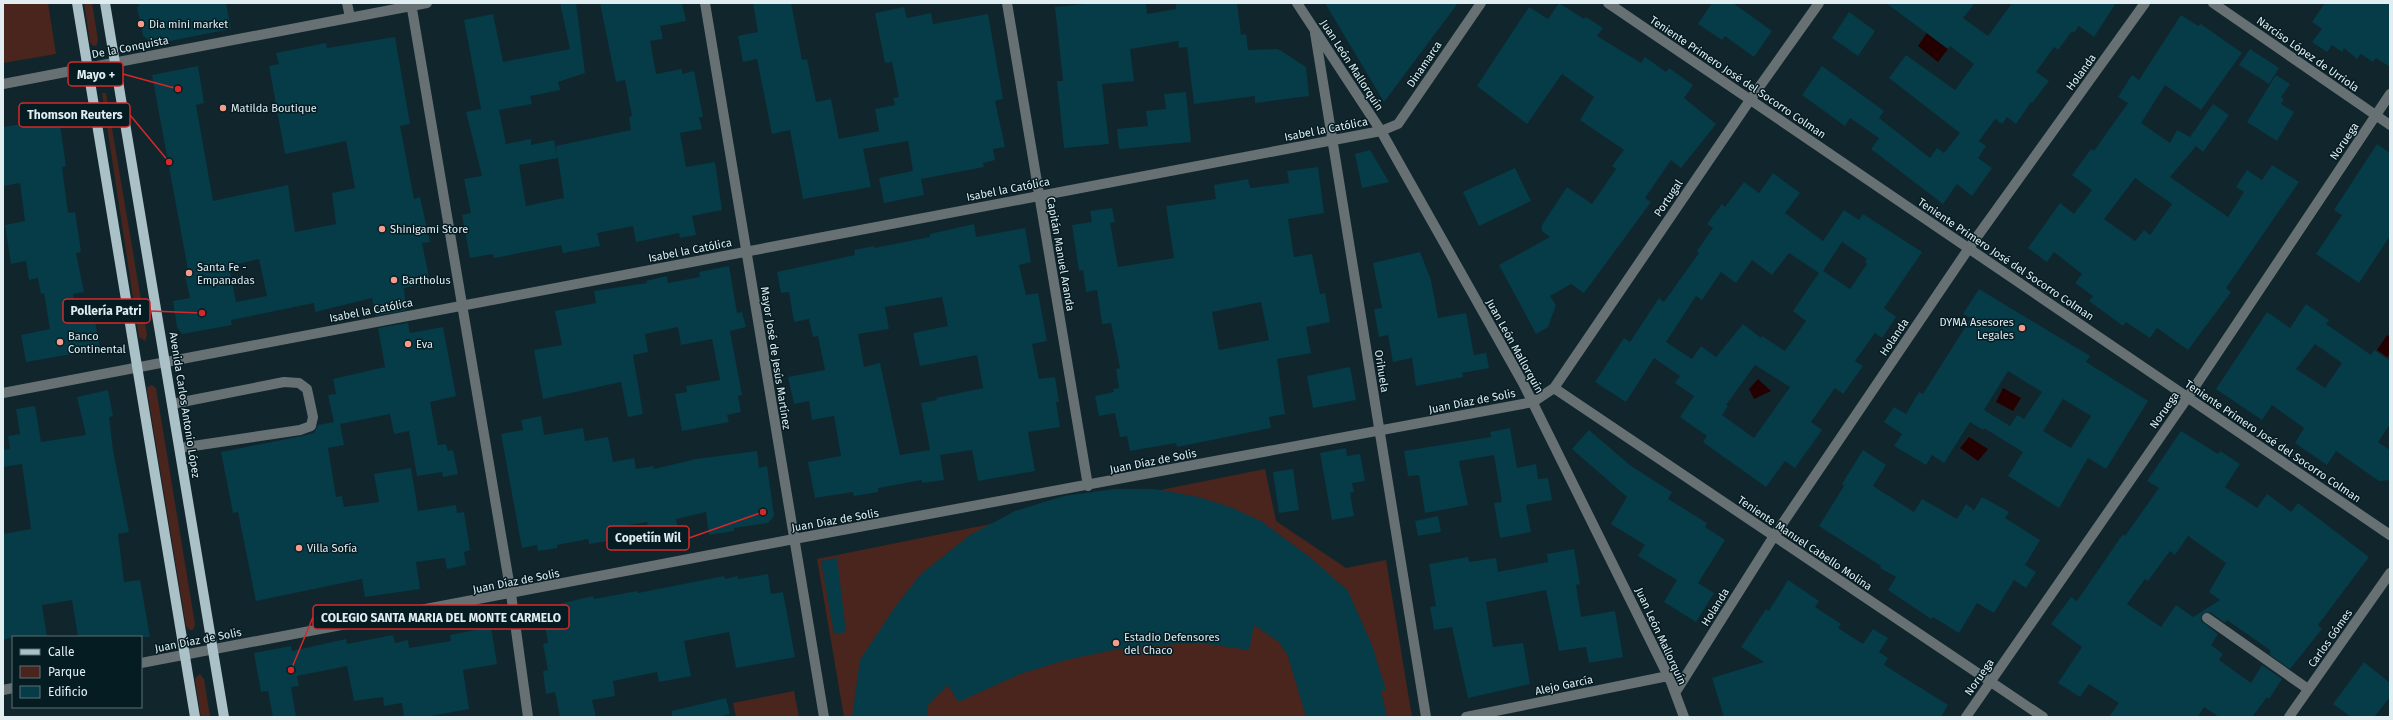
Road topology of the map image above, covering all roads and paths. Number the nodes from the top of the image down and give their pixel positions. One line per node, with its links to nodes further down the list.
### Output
1 (77, 3): 17 (main road)
2 (105, 3): 16 (main road, Avenida Carlos Antonio López)
3 (347, 3): 14 (street)
4 (427, 3): 13 (street, De la Conquista)
5 (705, 3): 27 (street, Mayor José de Jesús Martínez)
6 (1007, 3): 25 (street, Capitán Manuel Aranda)
7 (1297, 3): 15 (street, Juan León Mallorquín)
8 (1481, 3): 23 (street, Dinamarca)
9 (1608, 3): 20 (street, Teniente Primero José del Socorro Colman)
10 (1819, 3): 20 (street, Portugal)
11 (2145, 3): 26 (street, Holanda)
12 (2213, 3): 21 (street, Narciso López de Urriola)
13 (411, 4): 14 (street, De la Conquista); 28 (street)
14 (350, 17): 16 (street, De la Conquista)
15 (1314, 29): 23 (street, Juan León Mallorquín); 24 (street, Orihuela)
16 (115, 62): 17 (street, De la Conquista); 29 (main road, Avenida Carlos Antonio López)
17 (88, 68): 18 (street, De la Conquista); 30 (main road)
18 (3, 84)
19 (2390, 94): 21 (street, Noruega)
20 (1750, 100): 26 (street, Teniente Primero José del Socorro Colman); 31 (street, Portugal)
21 (2376, 116): 22 (street, Narciso López de Urriola); 33 (street, Noruega)
22 (2390, 125)
23 (1381, 131): 24 (street, Isabel la Católica); 34 (street, Juan León Mallorquín)
24 (1331, 140): 25 (street, Isabel la Católica); 36 (street, Orihuela)
25 (1039, 196): 27 (street, Isabel la Católica); 38 (street, Capitán Manuel Aranda)
26 (1968, 248): 33 (street, Teniente Primero José del Socorro Colman); 40 (street, Holanda)
27 (746, 251): 28 (street, Isabel la Católica); 41 (street, Mayor José de Jesús Martínez)
28 (463, 305): 29 (street, Isabel la Católica); 43 (street)
29 (165, 361): 30 (street, Isabel la Católica); 35 (main road, Avenida Carlos Antonio López)
30 (138, 366): 32 (street, Isabel la Católica); 46 (main road)
31 (1554, 388): 34 (street, Portugal); 40 (street, Teniente Manuel Cabello Molina)
32 (3, 393)
33 (2188, 397): 39 (street, Teniente Primero José del Socorro Colman); 49 (street, Noruega)
34 (1533, 402): 36 (street, Juan Díaz de Solis); 48 (street, Juan León Mallorquín)
35 (172, 404): 37 (main road, Avenida Carlos Antonio López); 37 (street)
36 (1379, 431): 38 (street, Juan Díaz de Solis); 56 (street, Orihuela)
37 (180, 448): 45 (main road, Avenida Carlos Antonio López)
38 (1088, 486): 41 (street, Juan Díaz de Solis)
39 (2390, 535)
40 (1774, 536): 49 (street, Teniente Manuel Cabello Molina); 51 (street, Holanda)
41 (794, 539): 43 (street, Juan Díaz de Solis); 55 (street, Mayor José de Jesús Martínez)
42 (2390, 573): 50 (street, Carlos Gómes)
43 (511, 594): 45 (street, Juan Díaz de Solis); 54 (street)
44 (2207, 618): 50 (street)
45 (213, 650): 46 (street, Juan Díaz de Solis); 53 (main road, Avenida Carlos Antonio López)
46 (185, 655): 47 (street, Juan Díaz de Solis); 52 (main road)
47 (142, 664)
48 (1668, 676): 51 (street, Juan León Mallorquín); 57 (street, Alejo García)
49 (1990, 682): 59 (street, Noruega); 60 (street, Teniente Manuel Cabello Molina)
50 (2308, 689): 61 (street, Carlos Gómes)
51 (1675, 693): 58 (street, Juan León Mallorquín)
52 (195, 717)
53 (224, 717)
54 (528, 717)
55 (824, 717)
56 (1426, 717)
57 (1466, 717)
58 (1684, 717)
59 (1966, 717)
60 (2043, 717)
61 (2289, 717)

